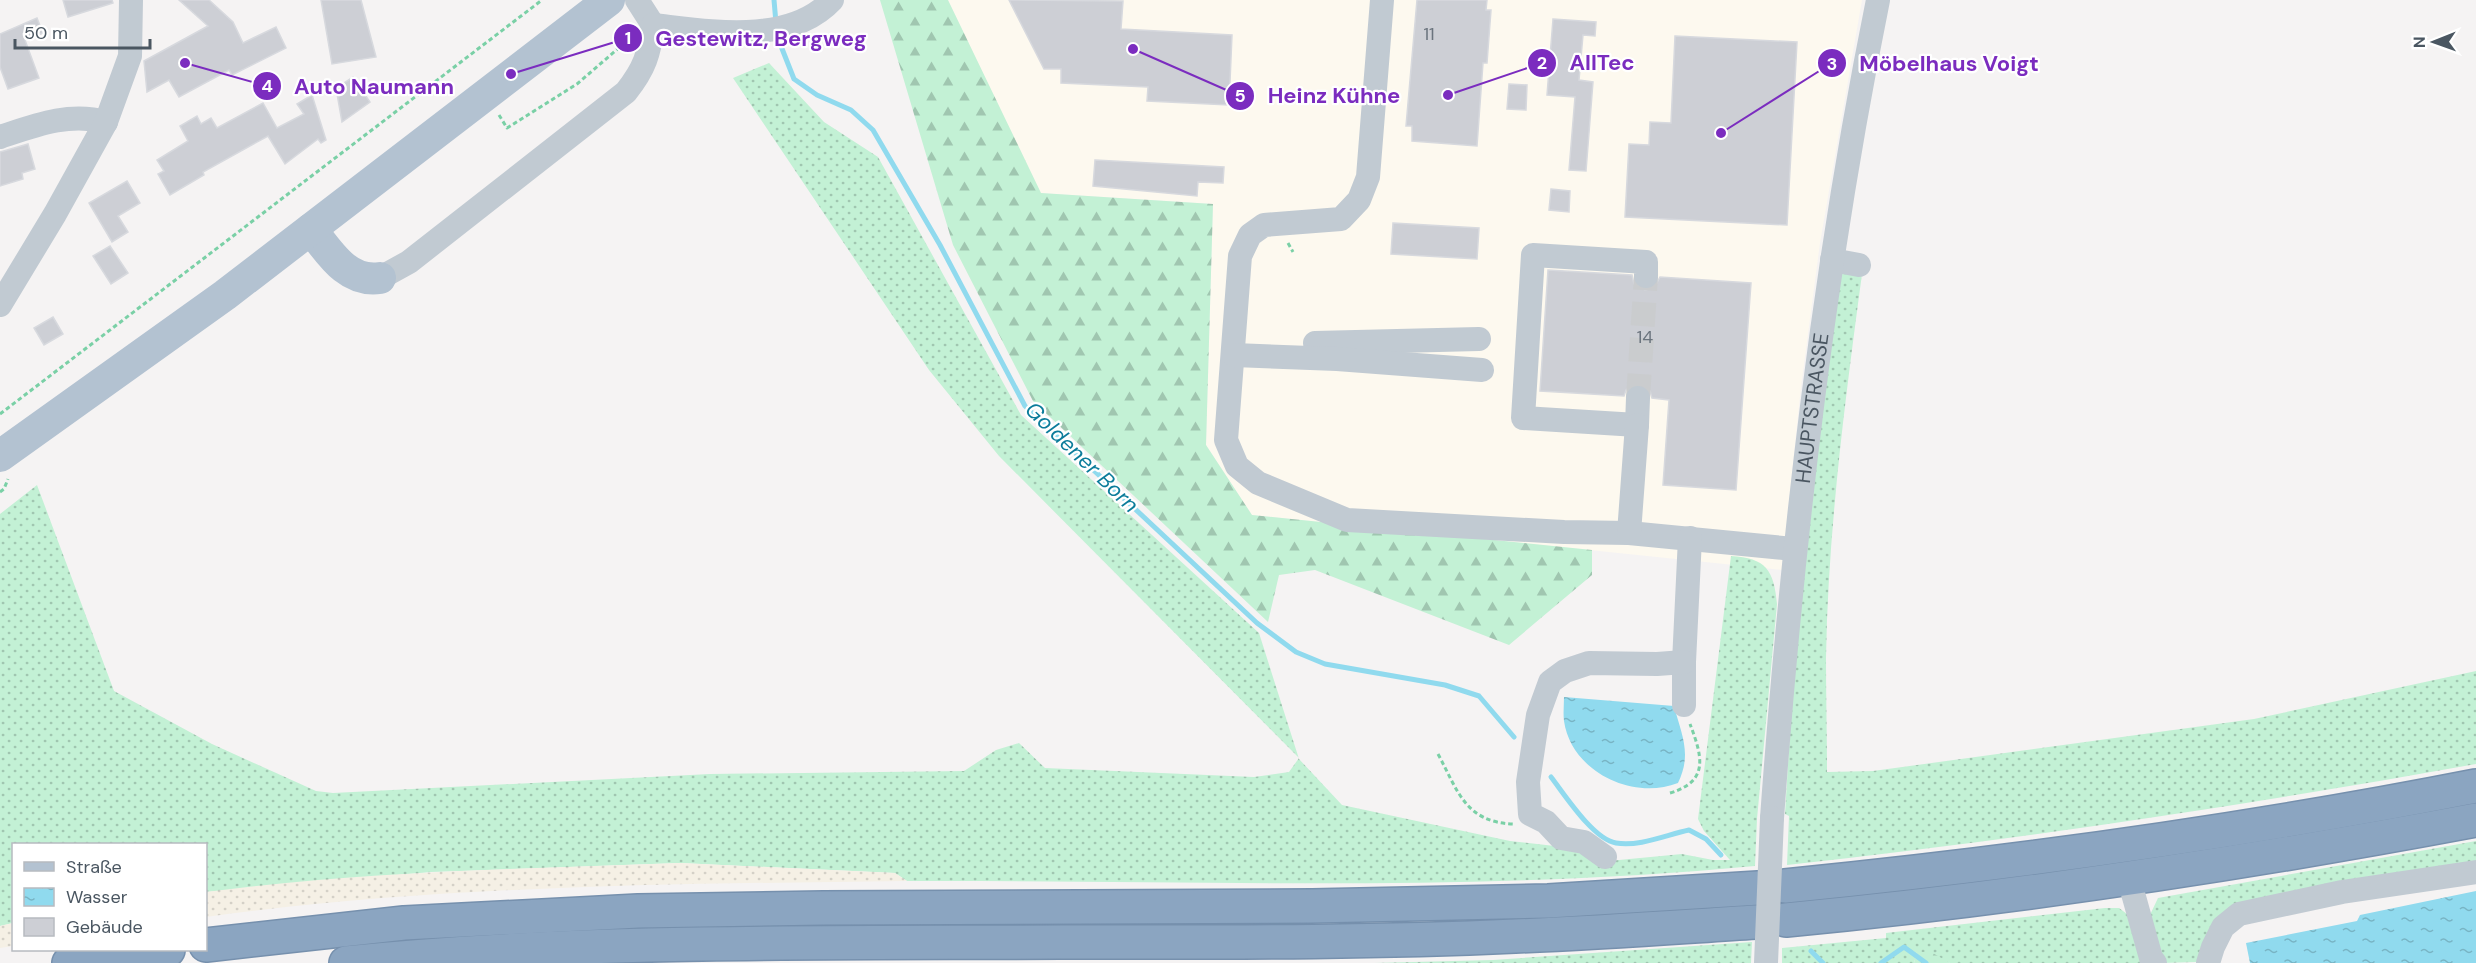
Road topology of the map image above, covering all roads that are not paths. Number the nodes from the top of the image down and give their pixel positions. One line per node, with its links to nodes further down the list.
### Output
1 (131, 0): 8 (street)
2 (637, 0): 7 (street)
3 (832, 0): 7 (street)
4 (1382, 0): 17 (street)
5 (1878, 0): 11 (street, HAUPTSTRASSE)
6 (606, 2): 10 (main road)
7 (653, 25): 14 (street)
8 (106, 122): 9 (street); 15 (street)
9 (0, 137)
10 (310, 229): 14 (main road); 21 (main road)
11 (1832, 260): 12 (street); 24 (street, HAUPTSTRASSE)
12 (1859, 265)
13 (1646, 276): 20 (street)
14 (380, 278)
15 (0, 305)
16 (1479, 339): 17 (street)
17 (1234, 346): 18 (street); 22 (street)
18 (1482, 370)
19 (1638, 398): 20 (street)
20 (1637, 425): 22 (street)
21 (4, 467)
22 (1629, 533): 23 (street)
23 (1690, 538): 24 (street); 25 (street)
24 (1794, 549): 36 (street, HAUPTSTRASSE, bridge)
25 (1684, 662): 26 (street); 29 (street)
26 (1684, 705)
27 (2476, 786): 32 (highway)
28 (2476, 820): 31 (highway)
29 (1605, 857)
30 (2476, 872): 38 (street)
31 (2129, 879): 35 (highway); 37 (street)
32 (207, 945)
33 (160, 951): 34 (highway)
34 (69, 963)
35 (346, 963)
36 (1766, 963)
37 (2155, 963)
38 (2208, 963)

